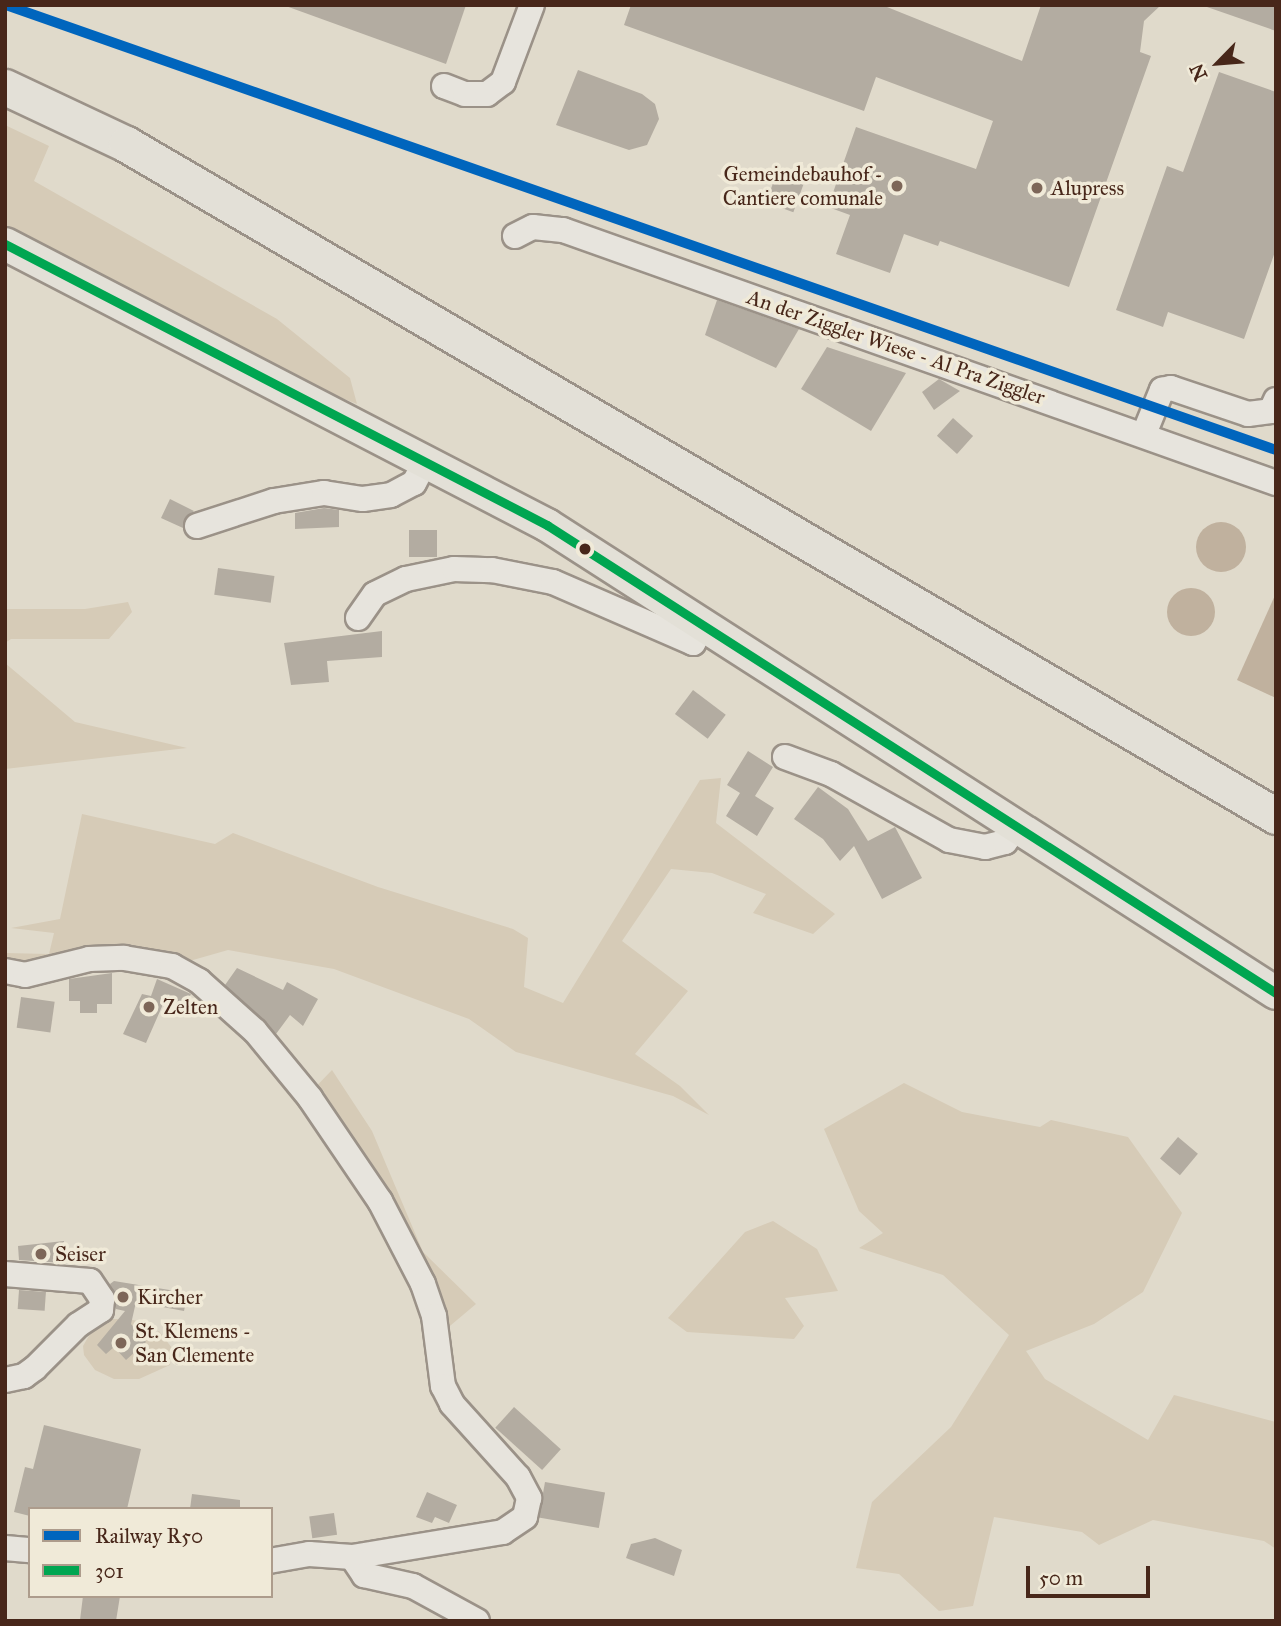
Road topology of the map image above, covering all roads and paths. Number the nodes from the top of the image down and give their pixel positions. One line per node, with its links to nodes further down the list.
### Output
1 (532, 5): 3 (street)
2 (5, 61): 16 (highway)
3 (444, 86)
4 (5, 87): 17 (highway)
5 (515, 236): 9 (street, An der Ziggler Wiese - Al Pra Ziggler)
6 (5, 244): 10 (main road)
7 (1276, 392): 8 (street)
8 (1268, 407): 9 (street)
9 (1144, 434): 11 (street, An der Ziggler Wiese - Al Pra Ziggler)
10 (427, 459): 12 (street); 14 (main road)
11 (1276, 483)
12 (197, 526)
13 (358, 618): 14 (street)
14 (704, 625): 18 (main road)
15 (785, 757): 18 (street)
16 (1276, 788)
17 (1276, 816)
18 (1017, 827): 20 (main road)
19 (5, 971): 25 (street)
20 (1276, 993)
21 (5, 1274): 22 (street)
22 (5, 1380)
23 (5, 1548): 24 (street)
24 (28, 1550)
25 (352, 1557): 26 (street); 27 (street)
26 (273, 1561)
27 (477, 1621)

